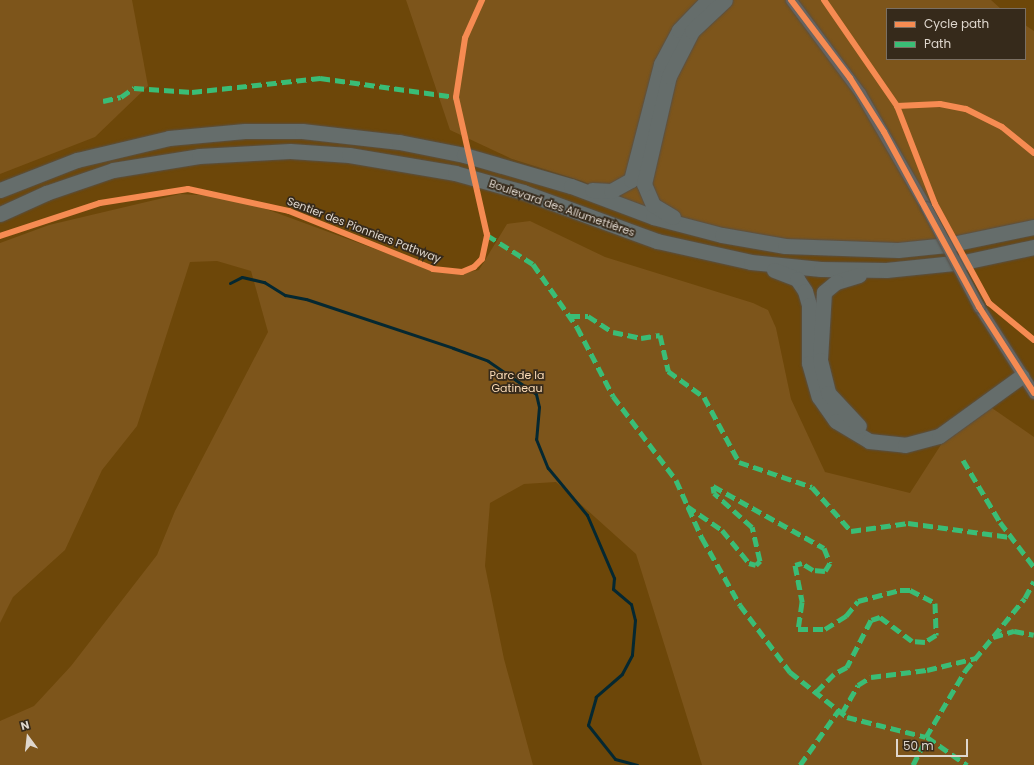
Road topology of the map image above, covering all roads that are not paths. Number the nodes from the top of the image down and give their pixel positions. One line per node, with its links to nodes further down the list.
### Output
1 (708, 0): 4 (highway)
2 (725, 0): 8 (highway)
3 (791, 0): 12 (street, bridge)
4 (571, 186): 5 (highway, Boulevard des Allumettières); 8 (highway, Boulevard des Allumettières)
5 (0, 189)
6 (0, 214): 10 (highway, Boulevard des Allumettières)
7 (1034, 227): 8 (highway, Boulevard des Allumettières)
8 (695, 229)
9 (1034, 247): 11 (highway, Boulevard des Allumettières)
10 (751, 262): 11 (highway, Boulevard des Allumettières); 12 (highway)
11 (886, 270): 12 (highway)
12 (1019, 372): 13 (street)
13 (1034, 393)

